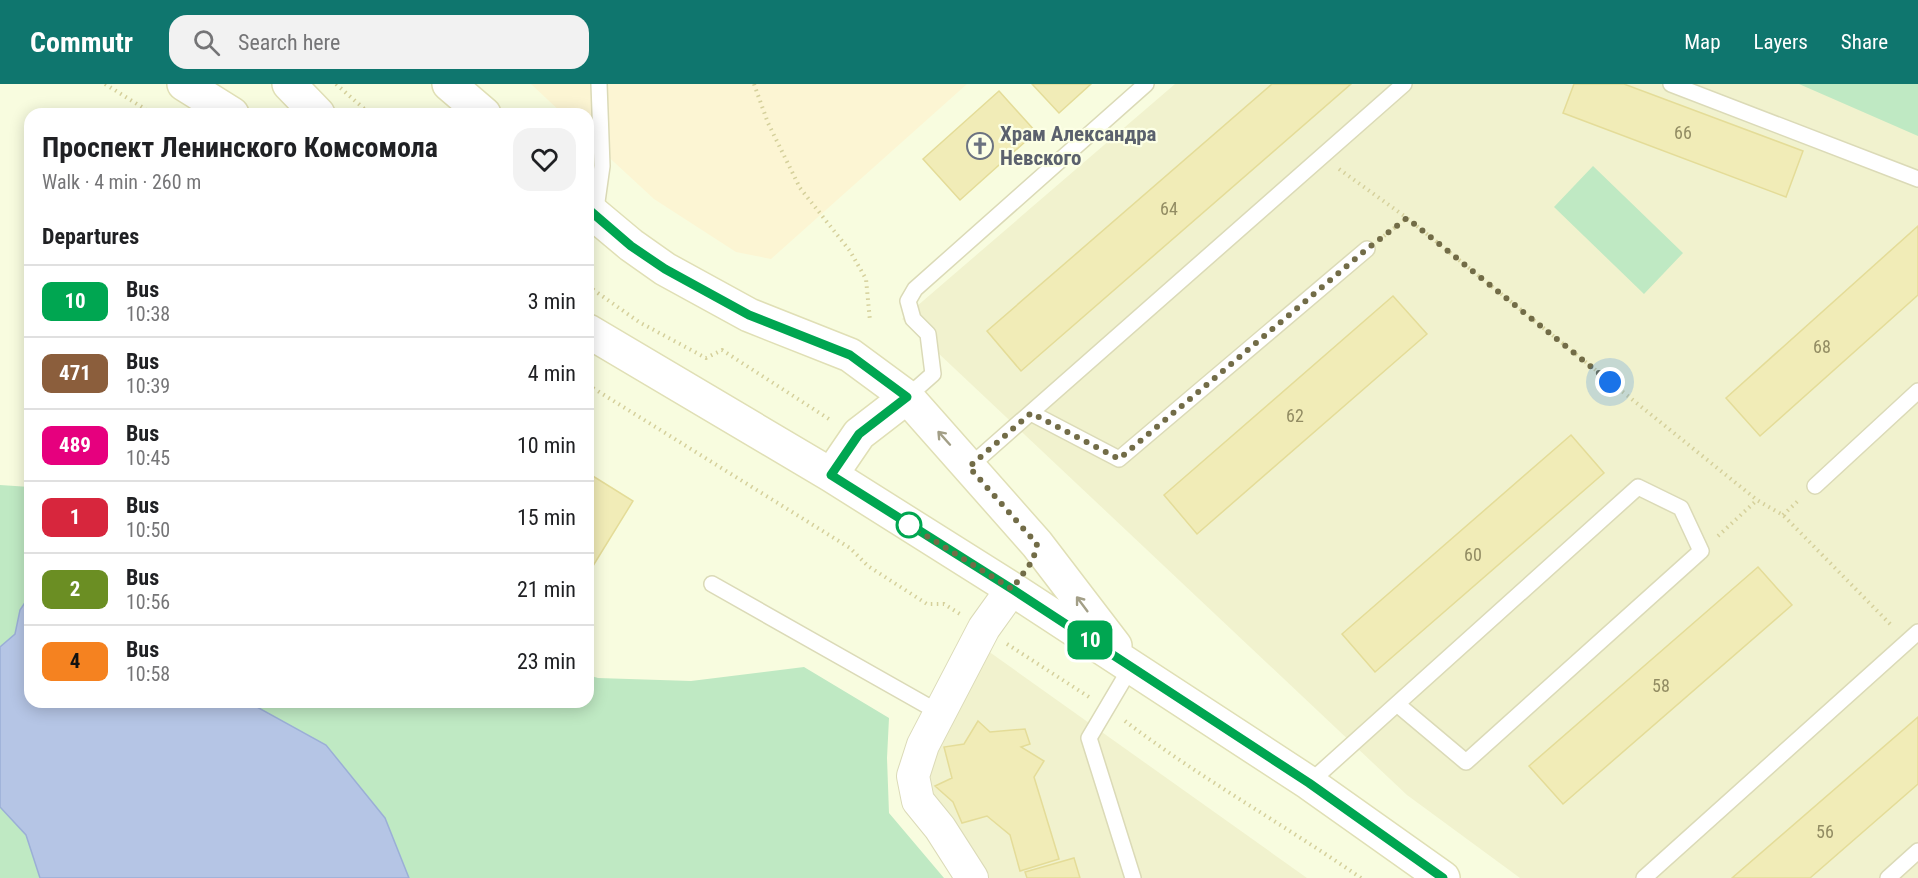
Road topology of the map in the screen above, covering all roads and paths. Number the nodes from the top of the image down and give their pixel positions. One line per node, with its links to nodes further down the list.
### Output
1 (105, 84): 11 (path)
2 (183, 84): 12 (main road)
3 (289, 84): 13 (main road)
4 (335, 84): 14 (path)
5 (449, 84): 15 (main road)
6 (599, 84): 18 (lane)
7 (754, 84): 23 (path)
8 (1146, 84): 27 (lane)
9 (1404, 84): 16 (lane)
10 (1671, 84): 17 (lane)
11 (143, 108)
12 (222, 108)
13 (312, 108)
14 (363, 108)
15 (477, 108)
16 (1322, 156): 20 (path); 28 (lane)
17 (1918, 179)
18 (594, 204)
19 (594, 215): 27 (main road)
20 (1407, 218): 21 (path); 33 (path)
21 (1367, 249): 28 (lane)
22 (594, 290): 29 (path)
23 (870, 321)
24 (594, 336): 31 (main road)
25 (594, 389): 38 (path)
26 (1918, 391): 32 (lane)
27 (907, 397): 30 (main road, one-way to 27); 31 (main road)
28 (1031, 413): 30 (lane)
29 (835, 422)
30 (969, 467): 34 (main road)
31 (831, 475): 37 (main road)
32 (1815, 486)
33 (1757, 500): 35 (path); 39 (path)
34 (1037, 544): 37 (main road); 40 (main road, one-way to 34)
35 (1701, 551): 41 (lane); 41 (lane)
36 (712, 584): 43 (lane)
37 (1012, 589): 38 (street); 40 (main road)
38 (984, 628): 42 (path); 43 (street)
39 (1913, 637): 50 (lane)
40 (1131, 667): 42 (lane); 44 (main road)
41 (1397, 704): 44 (lane)
42 (1107, 708): 47 (lane); 48 (path)
43 (940, 713): 46 (street)
44 (1309, 783): 49 (main road)
45 (1918, 851): 51 (lane)
46 (972, 878)
47 (1133, 878)
48 (1360, 878)
49 (1443, 878)
50 (1644, 878)
51 (1888, 878)

